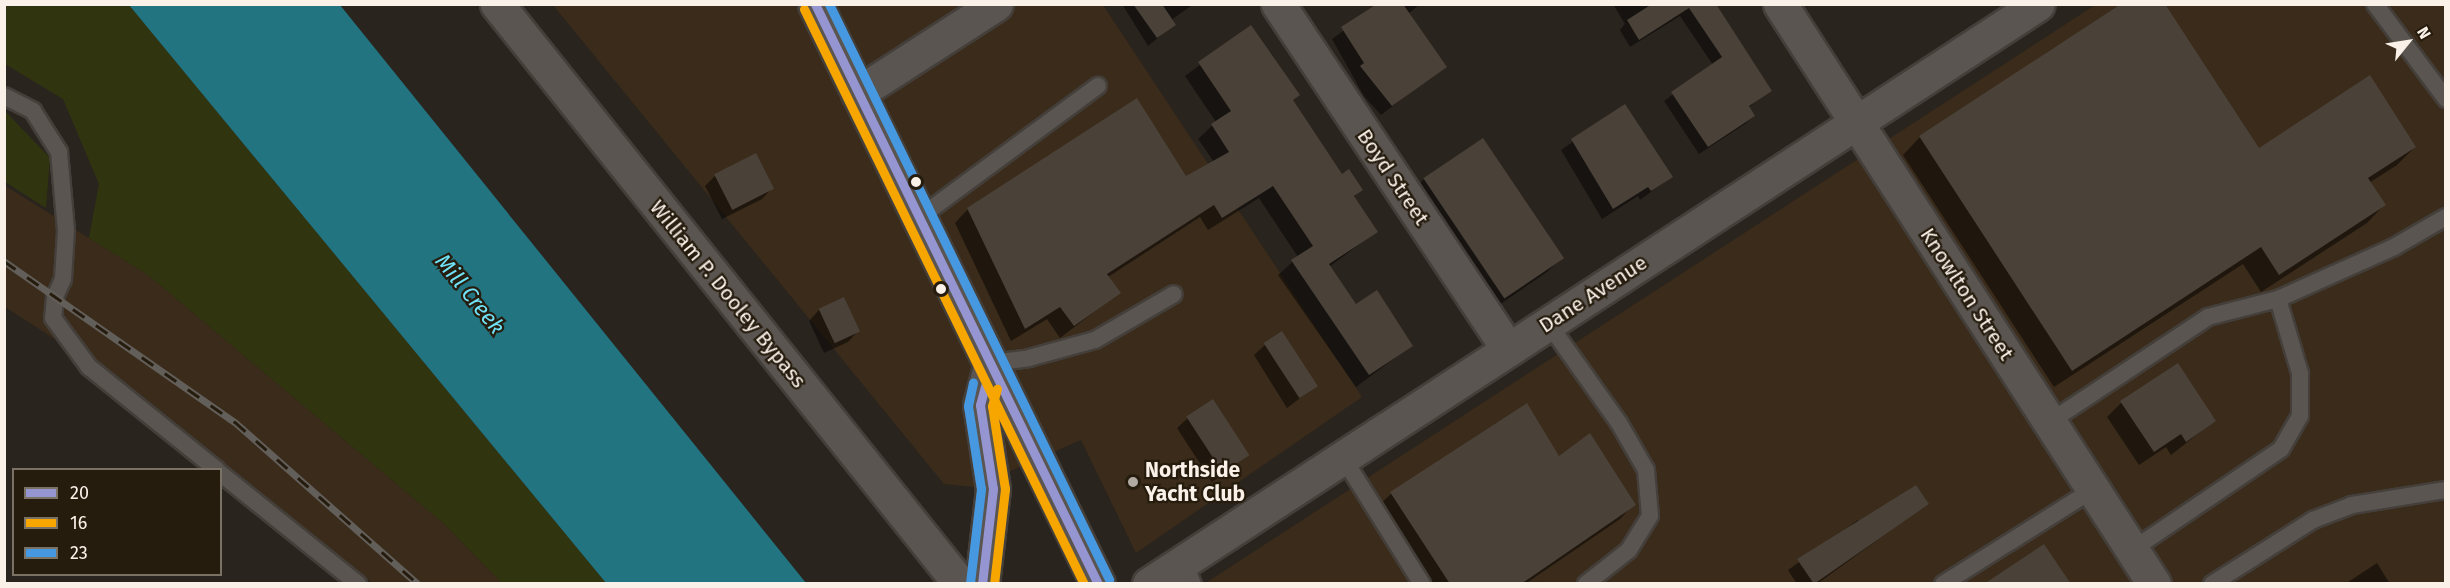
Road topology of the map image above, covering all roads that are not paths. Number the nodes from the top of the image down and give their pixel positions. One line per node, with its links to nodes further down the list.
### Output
1 (497, 4): 29 (street, William P. Dooley Bypass)
2 (815, 4): 9 (street)
3 (996, 4): 9 (street)
4 (1278, 4): 18 (street, Boyd Street)
5 (1780, 4): 12 (street, Knowlton Street)
6 (2038, 4): 12 (street, Dane Avenue)
7 (2375, 4): 11 (lane)
8 (1098, 86): 13 (lane)
9 (858, 93): 13 (street)
10 (4, 96): 22 (lane)
11 (2445, 99)
12 (1856, 124): 17 (street, Dane Avenue); 20 (street, Knowlton Street)
13 (920, 217): 19 (street)
14 (2445, 217): 16 (lane)
15 (1174, 294): 19 (lane)
16 (2278, 299): 20 (lane); 26 (lane)
17 (1548, 323): 18 (street, Dane Avenue); 34 (lane)
18 (1508, 349): 21 (street, Dane Avenue)
19 (991, 363): 30 (street); 31 (street)
20 (2051, 421): 24 (street, Knowlton Street)
21 (1342, 456): 27 (street, Dane Avenue); 33 (lane)
22 (215, 468)
23 (222, 474): 28 (lane)
24 (2094, 489): 26 (street, Knowlton Street); 35 (lane)
25 (2445, 490): 37 (lane)
26 (2132, 550): 36 (street, Knowlton Street)
27 (1188, 572): 32 (street, Dane Avenue)
28 (358, 584)
29 (960, 584)
30 (982, 584)
31 (1098, 584)
32 (1149, 584)
33 (1422, 584)
34 (1586, 584)
35 (1943, 584)
36 (2154, 584)
37 (2212, 584)

